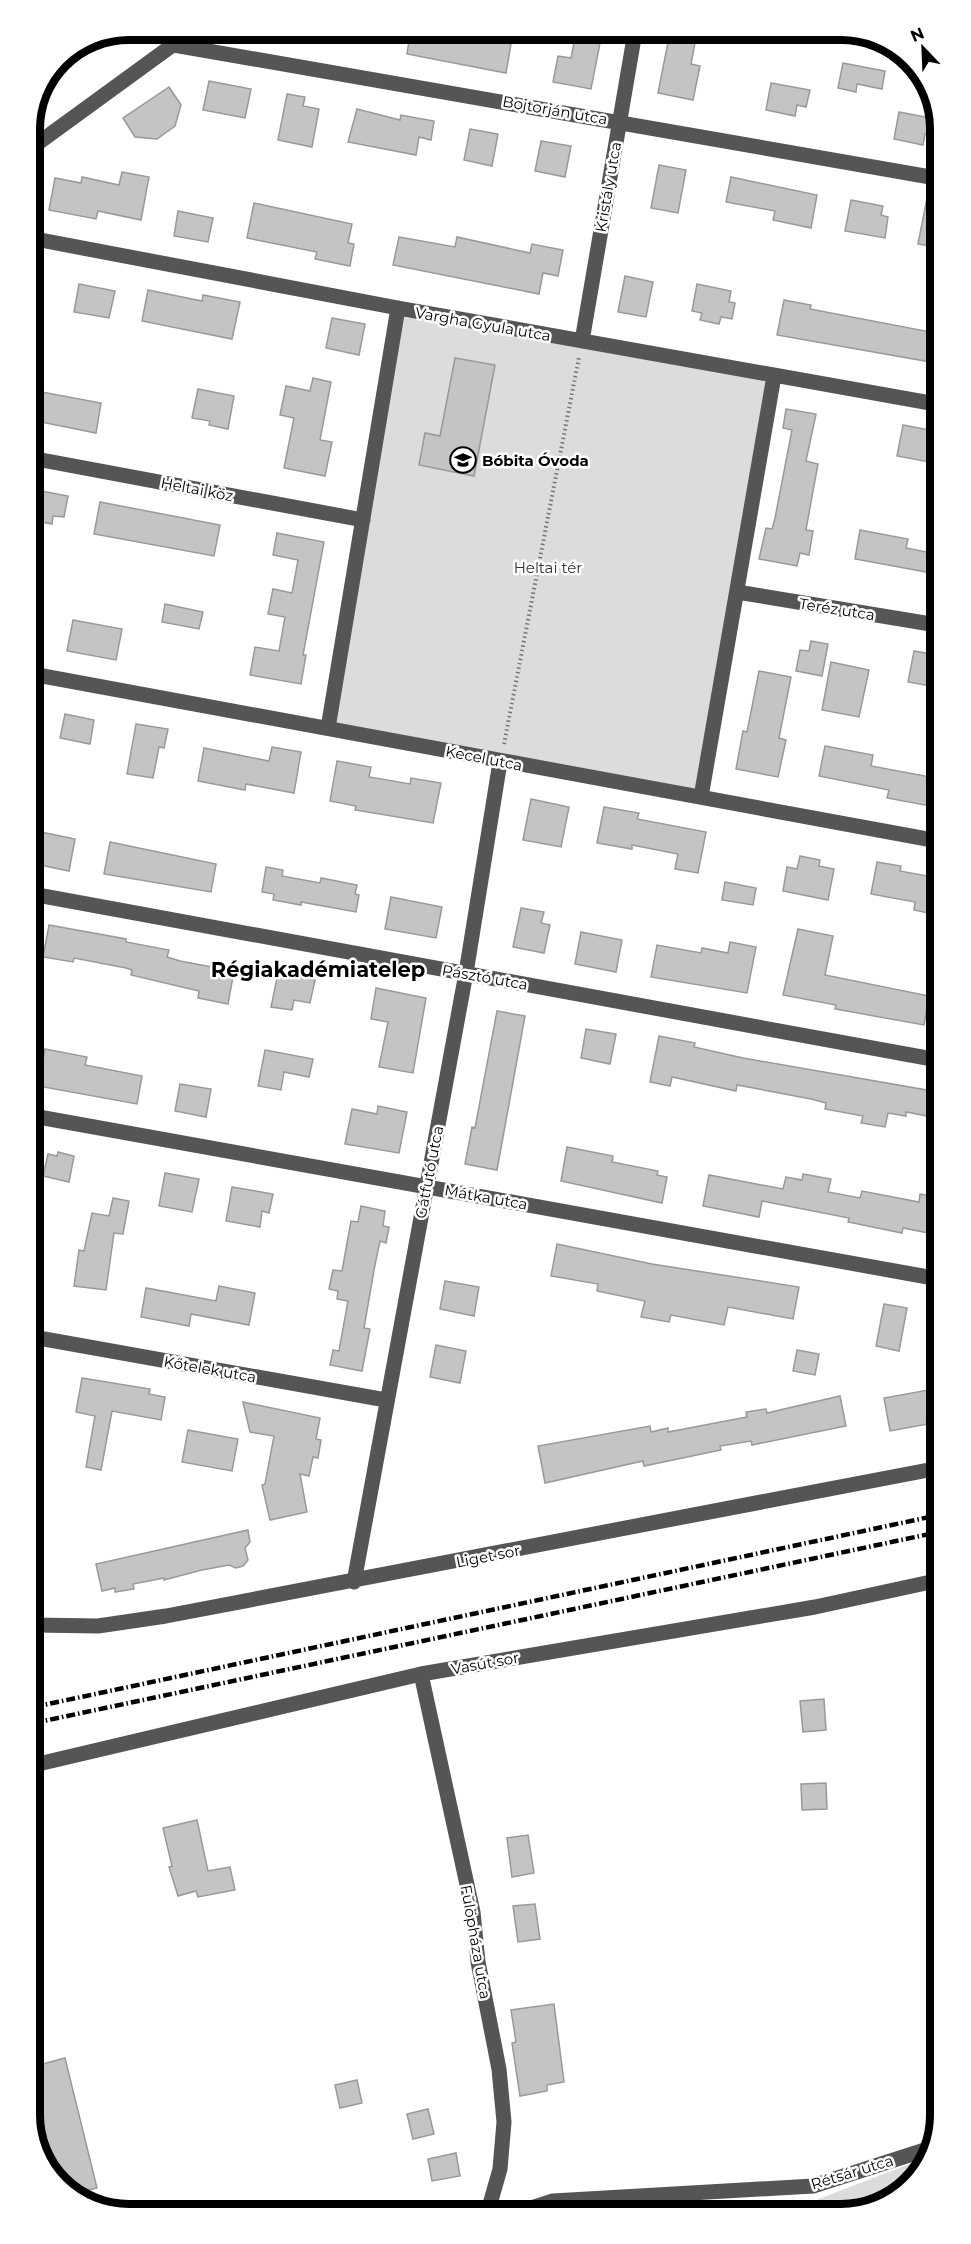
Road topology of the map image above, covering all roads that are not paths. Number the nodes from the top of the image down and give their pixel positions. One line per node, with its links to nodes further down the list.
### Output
1 (179, 41): 3 (street, Bojtorján utca); 4 (street)
2 (633, 41): 3 (street, Kristály utca)
3 (619, 122): 5 (street, Bojtorján utca); 8 (street, Kristály utca)
4 (41, 141)
5 (930, 177)
6 (41, 240): 7 (street, Vargha Gyula utca)
7 (399, 308): 8 (street, Vargha Gyula utca); 12 (street)
8 (582, 341): 9 (street, Vargha Gyula utca)
9 (774, 376): 10 (street, Vargha Gyula utca); 13 (street)
10 (930, 403)
11 (41, 460): 12 (street, Heltai köz)
12 (363, 520): 16 (street)
13 (737, 592): 14 (street, Teréz utca); 18 (street)
14 (930, 624)
15 (41, 676): 16 (street, Kecel utca)
16 (328, 728): 17 (street, Kecel utca)
17 (500, 762): 18 (street, Kecel utca); 21 (street, Gátfutó utca)
18 (701, 797): 19 (street, Kecel utca)
19 (930, 840)
20 (41, 896): 21 (street, Pásztó utca)
21 (466, 973): 22 (street, Pásztó utca); 24 (street, Gátfutó utca)
22 (930, 1059)
23 (41, 1117): 24 (street, Mátka utca)
24 (427, 1186): 25 (street, Mátka utca); 27 (street, Gátfutó utca)
25 (930, 1278)
26 (40, 1338): 27 (street, Kőtelek utca)
27 (386, 1400): 29 (street, Gátfutó utca)
28 (930, 1470): 29 (street, Liget sor)
29 (354, 1582): 31 (street, Liget sor)
30 (930, 1582): 32 (street, Vasút sor)
31 (40, 1625)
32 (421, 1674): 33 (street, Vasút sor); 35 (street, Fülöpháza utca)
33 (40, 1764)
34 (922, 2151): 36 (street, Rétsár utca)
35 (490, 2204)
36 (545, 2204)

